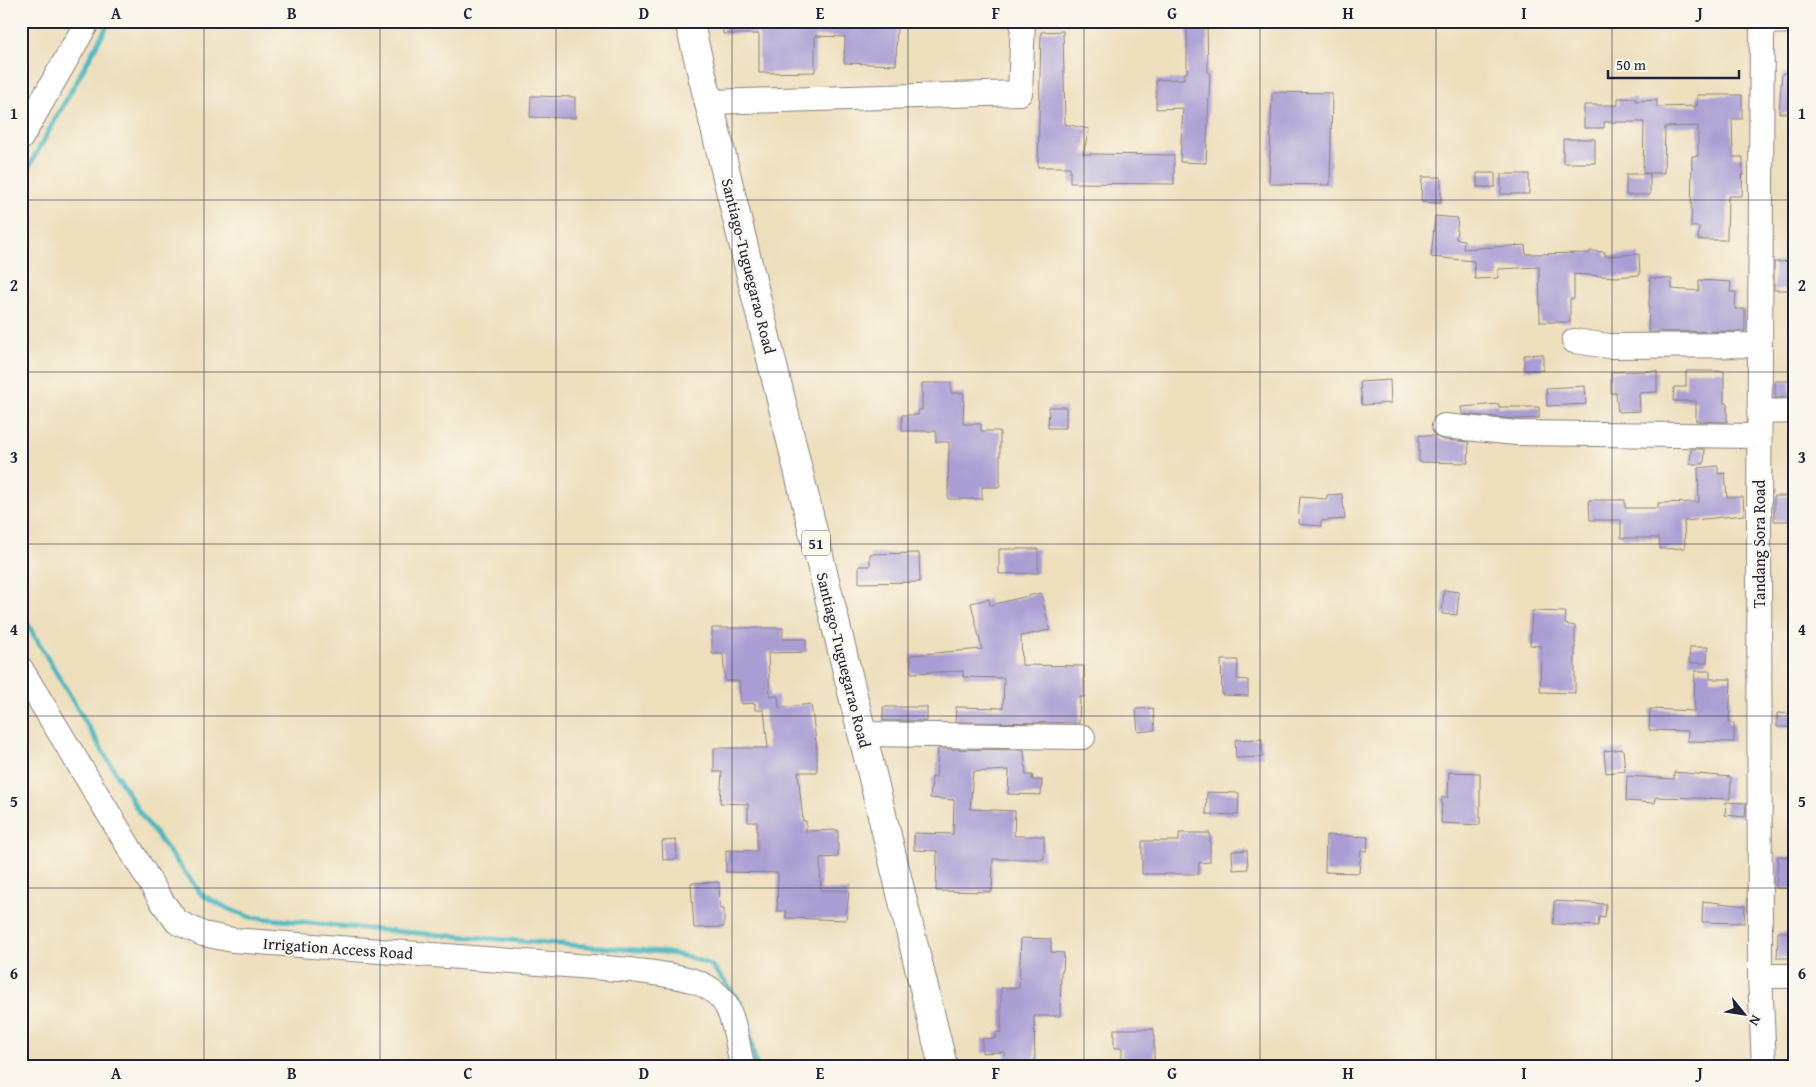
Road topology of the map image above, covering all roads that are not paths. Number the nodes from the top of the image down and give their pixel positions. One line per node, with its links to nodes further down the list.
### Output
1 (88, 21): 7 (street)
2 (689, 21): 6 (highway, Santiago-Tuguegarao Road / 51)
3 (1023, 21): 6 (street)
4 (1762, 22): 5 (street); 9 (street, Tandang Sora Road)
5 (1795, 22)
6 (709, 102): 15 (highway, Santiago-Tuguegarao Road / 51)
7 (21, 138)
8 (1574, 341): 9 (street)
9 (1760, 345): 11 (street, Tandang Sora Road)
10 (1795, 411): 11 (street)
11 (1759, 412): 13 (street, Tandang Sora Road)
12 (1444, 426): 13 (street)
13 (1759, 436): 17 (street, Tandang Sora Road)
14 (21, 669): 19 (street, Irrigation Access Road)
15 (862, 734): 16 (street); 20 (highway, Santiago-Tuguegarao Road / 51)
16 (1082, 737)
17 (1760, 976): 18 (street); 21 (street, Tandang Sora Road)
18 (1795, 976)
19 (742, 1066)
20 (943, 1066)
21 (1764, 1066)

